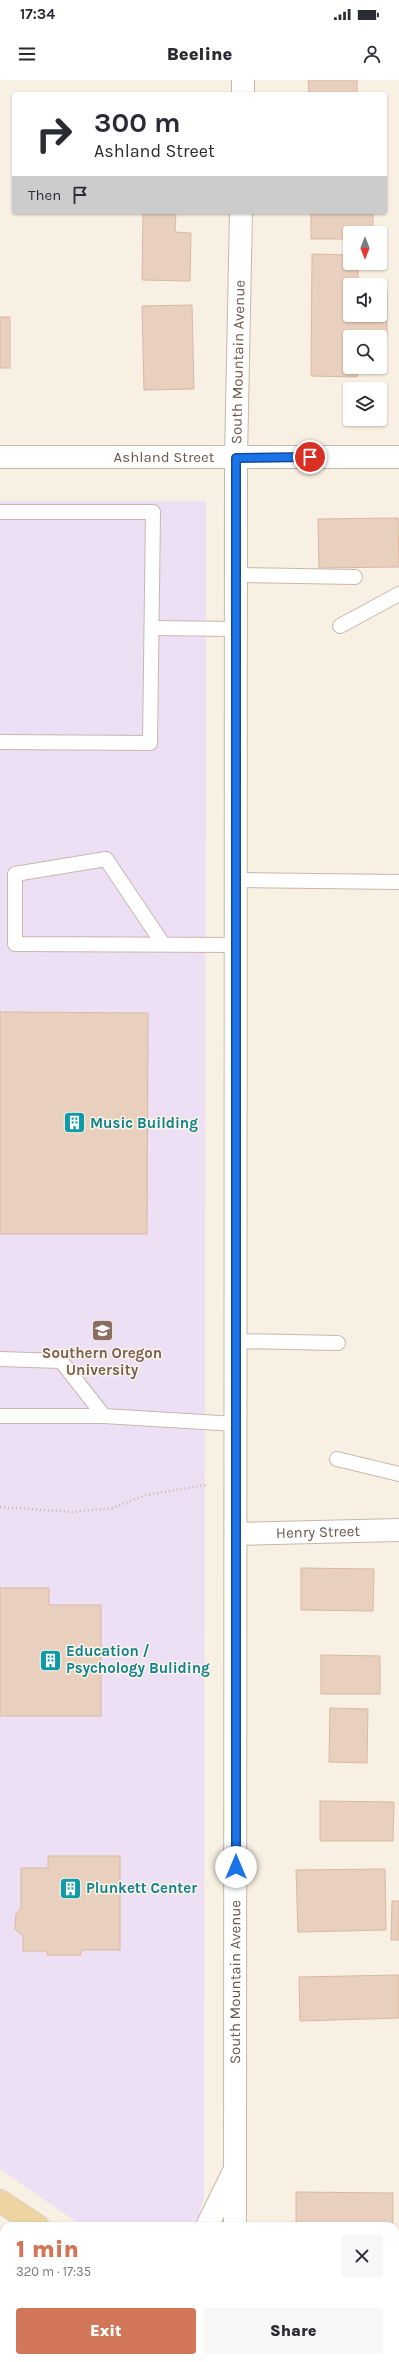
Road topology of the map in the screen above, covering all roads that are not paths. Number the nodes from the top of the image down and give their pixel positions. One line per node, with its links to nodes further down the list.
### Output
1 (243, 80): 2 (street)
2 (243, 92)
3 (241, 214): 6 (street, South Mountain Avenue)
4 (0, 457): 6 (street, Ashland Street)
5 (399, 457): 6 (street, Ashland Street)
6 (236, 458): 8 (street, South Mountain Avenue)
7 (0, 512): 12 (lane)
8 (236, 575): 9 (lane); 13 (street, South Mountain Avenue)
9 (355, 577)
10 (399, 594): 11 (lane)
11 (340, 626)
12 (152, 628): 13 (lane); 14 (lane)
13 (236, 629): 15 (street, South Mountain Avenue)
14 (0, 742)
15 (236, 880): 16 (lane); 18 (street, South Mountain Avenue)
16 (399, 882)
17 (163, 944): 17 (lane); 18 (lane)
18 (236, 945): 19 (street, South Mountain Avenue)
19 (236, 1342): 20 (lane); 24 (street, South Mountain Avenue)
20 (338, 1342)
21 (0, 1359): 23 (lane)
22 (0, 1416): 23 (lane)
23 (104, 1416): 24 (lane)
24 (236, 1424): 28 (street, South Mountain Avenue)
25 (337, 1459): 26 (lane)
26 (399, 1474)
27 (399, 1530): 28 (street, Henry Street)
28 (236, 1534): 29 (street, South Mountain Avenue)
29 (235, 2169): 32 (street, South Mountain Avenue); 33 (street, South Mountain Avenue)
30 (0, 2201): 31 (main road)
31 (32, 2222)
32 (209, 2222)
33 (235, 2222)

